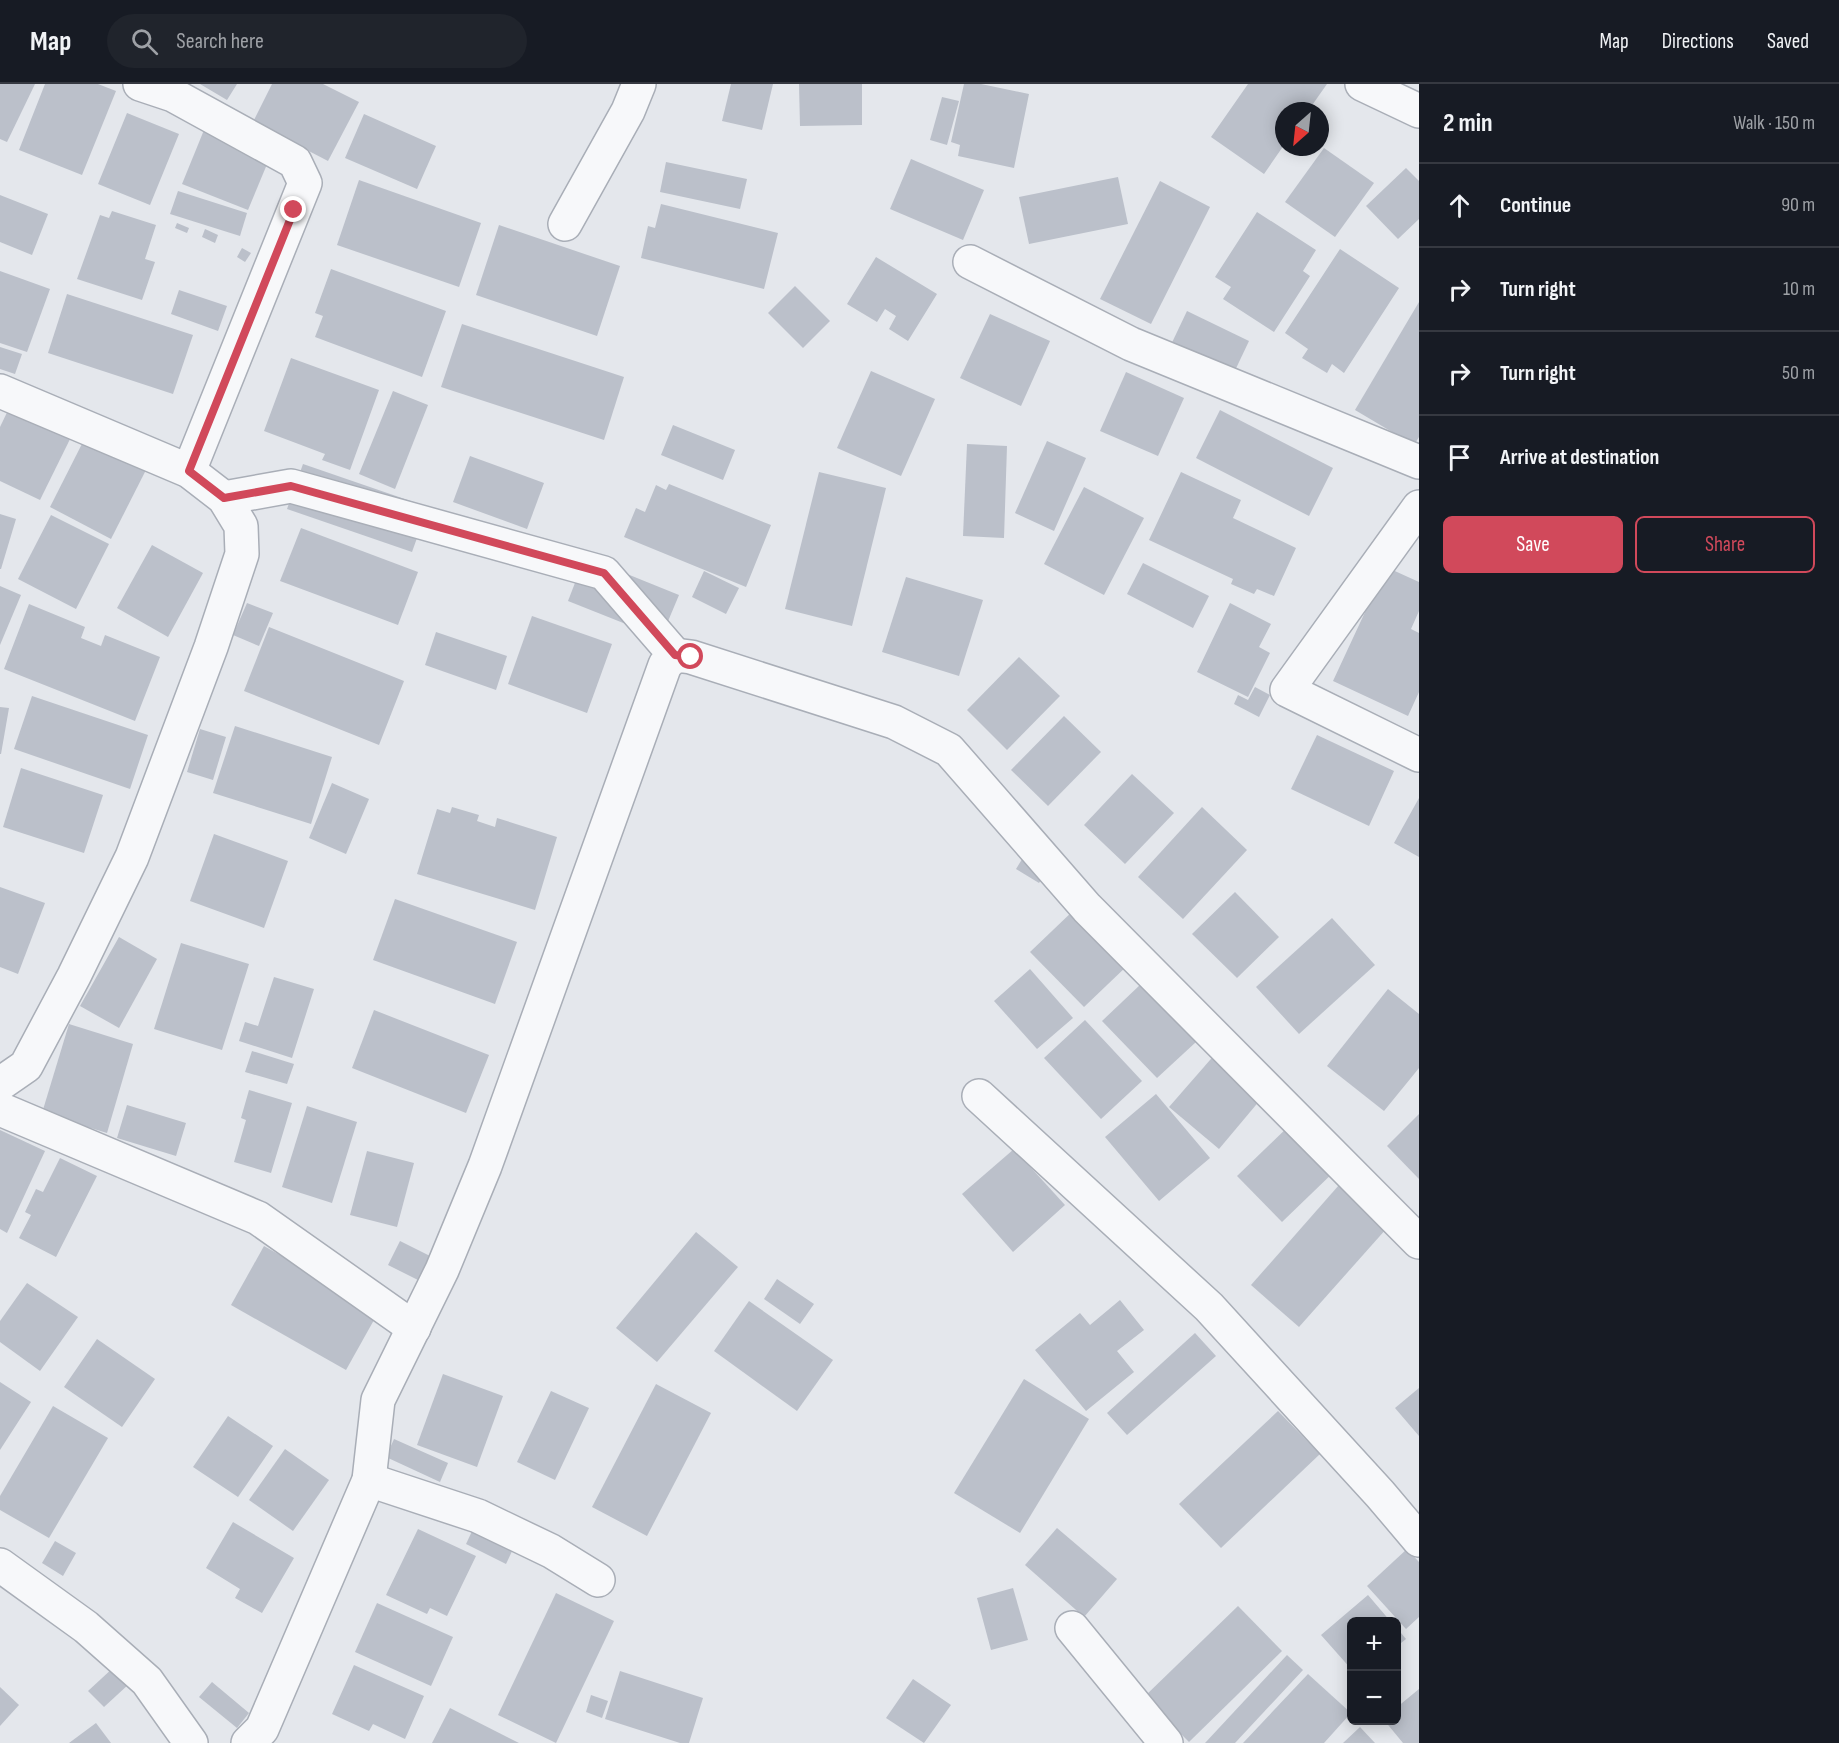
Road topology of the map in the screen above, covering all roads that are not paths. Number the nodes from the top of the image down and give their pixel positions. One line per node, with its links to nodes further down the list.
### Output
1 (140, 84): 9 (street)
2 (639, 84): 5 (street)
3 (1362, 84): 4 (street)
4 (1419, 111)
5 (565, 224)
6 (970, 262): 8 (street)
7 (0, 391): 9 (street)
8 (1419, 462)
9 (189, 471): 10 (street)
10 (224, 498): 12 (street); 14 (street)
11 (1419, 507): 13 (street)
12 (675, 655): 17 (street); 18 (street)
13 (1419, 755)
14 (0, 1084)
15 (979, 1096): 20 (street)
16 (0, 1108): 18 (street)
17 (1419, 1242)
18 (414, 1328): 19 (street)
19 (369, 1480): 22 (street); 25 (street)
20 (1419, 1540)
21 (0, 1565): 24 (street)
22 (598, 1580)
23 (1071, 1628): 26 (street)
24 (191, 1743)
25 (248, 1743)
26 (1166, 1743)

